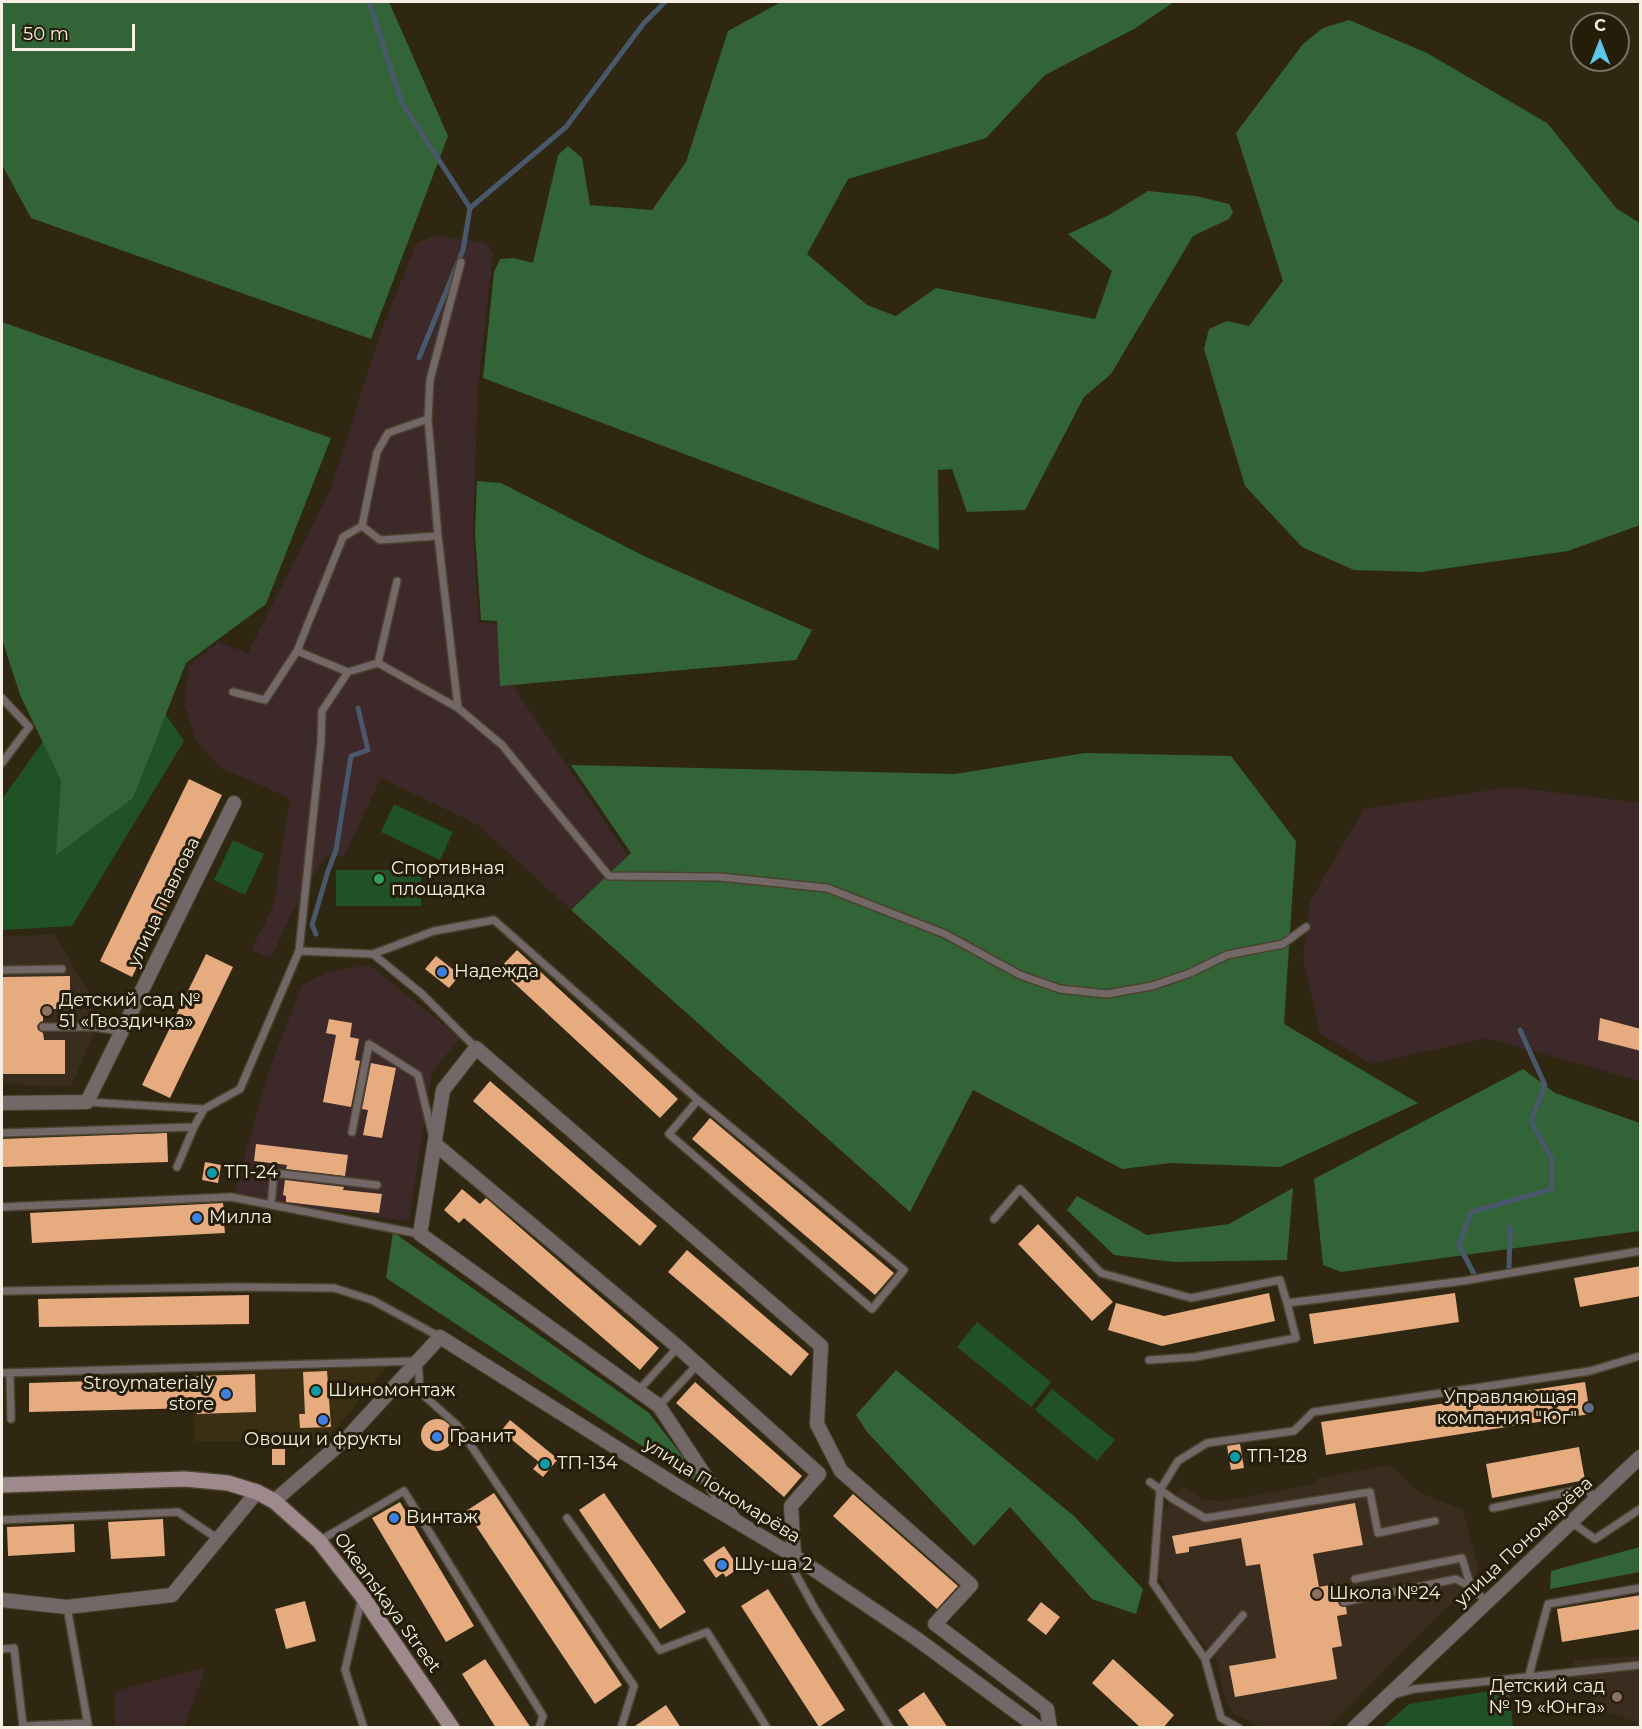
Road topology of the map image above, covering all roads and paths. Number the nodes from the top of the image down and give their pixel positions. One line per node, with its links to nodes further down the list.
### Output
1 (460, 262): 2 (lane)
2 (428, 420): 3 (lane); 4 (lane)
3 (362, 525): 4 (lane); 6 (lane)
4 (438, 536): 11 (lane)
5 (397, 581): 7 (lane)
6 (297, 651): 8 (lane); 9 (lane)
7 (378, 663): 8 (lane); 11 (lane)
8 (348, 672): 15 (lane)
9 (232, 692)
10 (2, 698): 12 (lane)
11 (458, 708): 14 (lane)
12 (2, 764)
13 (234, 803): 20 (street, улица Павлова)
14 (1306, 927)
15 (299, 951): 16 (lane); 25 (lane)
16 (373, 954): 21 (lane); 22 (lane)
17 (62, 969): 18 (lane)
18 (2, 970)
19 (43, 1027): 20 (lane)
20 (121, 1031): 23 (street, улица Павлова)
21 (476, 1048): 29 (street); 89 (street)
22 (698, 1101): 22 (lane)
23 (87, 1102): 24 (street); 25 (lane)
24 (2, 1103)
25 (204, 1109): 26 (lane)
26 (194, 1127): 28 (lane); 30 (lane)
27 (352, 1132): 29 (lane)
28 (2, 1133)
29 (435, 1144): 35 (street); 40 (street)
30 (177, 1167)
31 (377, 1185): 32 (lane)
32 (271, 1205): 33 (lane); 35 (lane)
33 (2, 1207)
34 (994, 1220): 38 (lane)
35 (420, 1234): 47 (street)
36 (1641, 1251): 38 (lane)
37 (2, 1291): 39 (lane)
38 (1287, 1303): 42 (lane)
39 (440, 1337): 43 (street); 61 (street, улица Пономарёва)
40 (678, 1347): 44 (street); 47 (lane)
41 (1641, 1356): 53 (lane)
42 (1149, 1360)
43 (418, 1361): 45 (lane); 56 (street); 85 (lane)
44 (697, 1365): 48 (lane); 66 (street)
45 (10, 1372): 46 (lane); 49 (lane)
46 (2, 1373)
47 (639, 1390): 48 (street)
48 (659, 1406): 61 (street)
49 (12, 1419)
50 (1641, 1457): 55 (street, улица Пономарёва)
51 (1150, 1482): 53 (lane)
52 (2, 1485): 54 (main road, Okeanskaya Street)
53 (1160, 1490): 62 (lane); 77 (lane)
54 (257, 1492): 56 (main road, Okeanskaya Street); 64 (street)
55 (1596, 1500): 57 (lane); 63 (street, улица Пономарёва)
56 (274, 1501): 65 (main road, Okeanskaya Street)
57 (1493, 1508)
58 (1641, 1509): 63 (lane)
59 (567, 1518): 86 (lane)
60 (2, 1520): 64 (lane)
61 (735, 1521): 66 (street, улица Пономарёва)
62 (1435, 1521)
63 (1571, 1522): 73 (street, улица Пономарёва)
64 (218, 1539): 74 (street)
65 (319, 1540): 70 (main road, Okeanskaya Street); 84 (lane)
66 (794, 1556): 87 (lane); 88 (street, улица Пономарёва)
67 (1355, 1579): 68 (lane)
68 (1471, 1587): 72 (lane); 73 (lane)
69 (1641, 1588): 79 (lane)
70 (362, 1596): 82 (lane); 83 (main road, Okeanskaya Street)
71 (2, 1600): 74 (street)
72 (1344, 1602)
73 (1487, 1602): 80 (street, улица Пономарёва)
74 (67, 1607): 81 (lane)
75 (1243, 1616): 77 (lane)
76 (2, 1649): 81 (lane)
77 (1205, 1659): 90 (lane)
78 (1641, 1665): 79 (lane)
79 (1529, 1676): 80 (lane)
80 (1387, 1697): 91 (street, улица Пономарёва)
81 (88, 1725)
82 (364, 1728)
83 (452, 1728)
84 (539, 1728)
85 (621, 1728)
86 (767, 1728)
87 (890, 1728)
88 (1038, 1728)
89 (1050, 1728)
90 (1239, 1728)
91 (1354, 1728)

